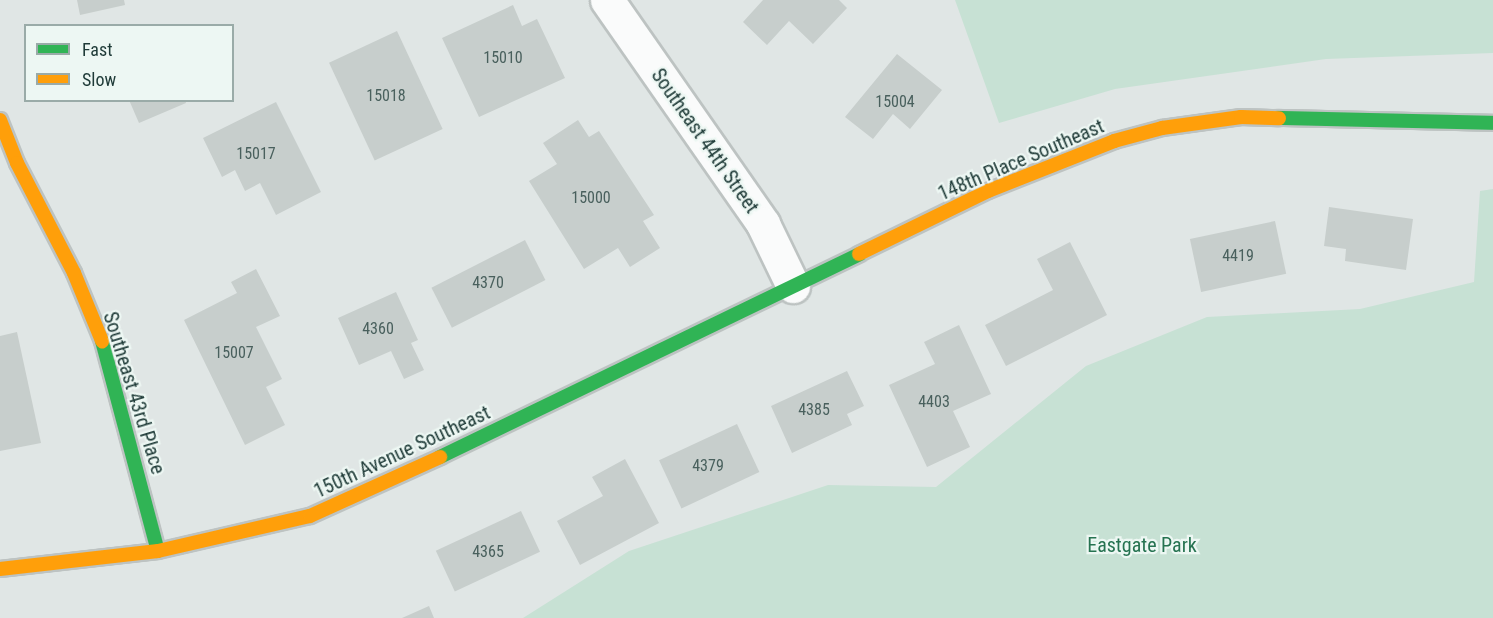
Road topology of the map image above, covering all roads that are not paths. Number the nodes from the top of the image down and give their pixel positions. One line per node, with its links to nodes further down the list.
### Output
1 (608, 0): 4 (street, Southeast 44th Street)
2 (0, 120): 5 (street, Southeast 43rd Place)
3 (1493, 123): 4 (street, 148th Place Southeast)
4 (794, 286): 5 (street, 150th Avenue Southeast)
5 (158, 551): 6 (street, 150th Avenue Southeast)
6 (0, 569)

